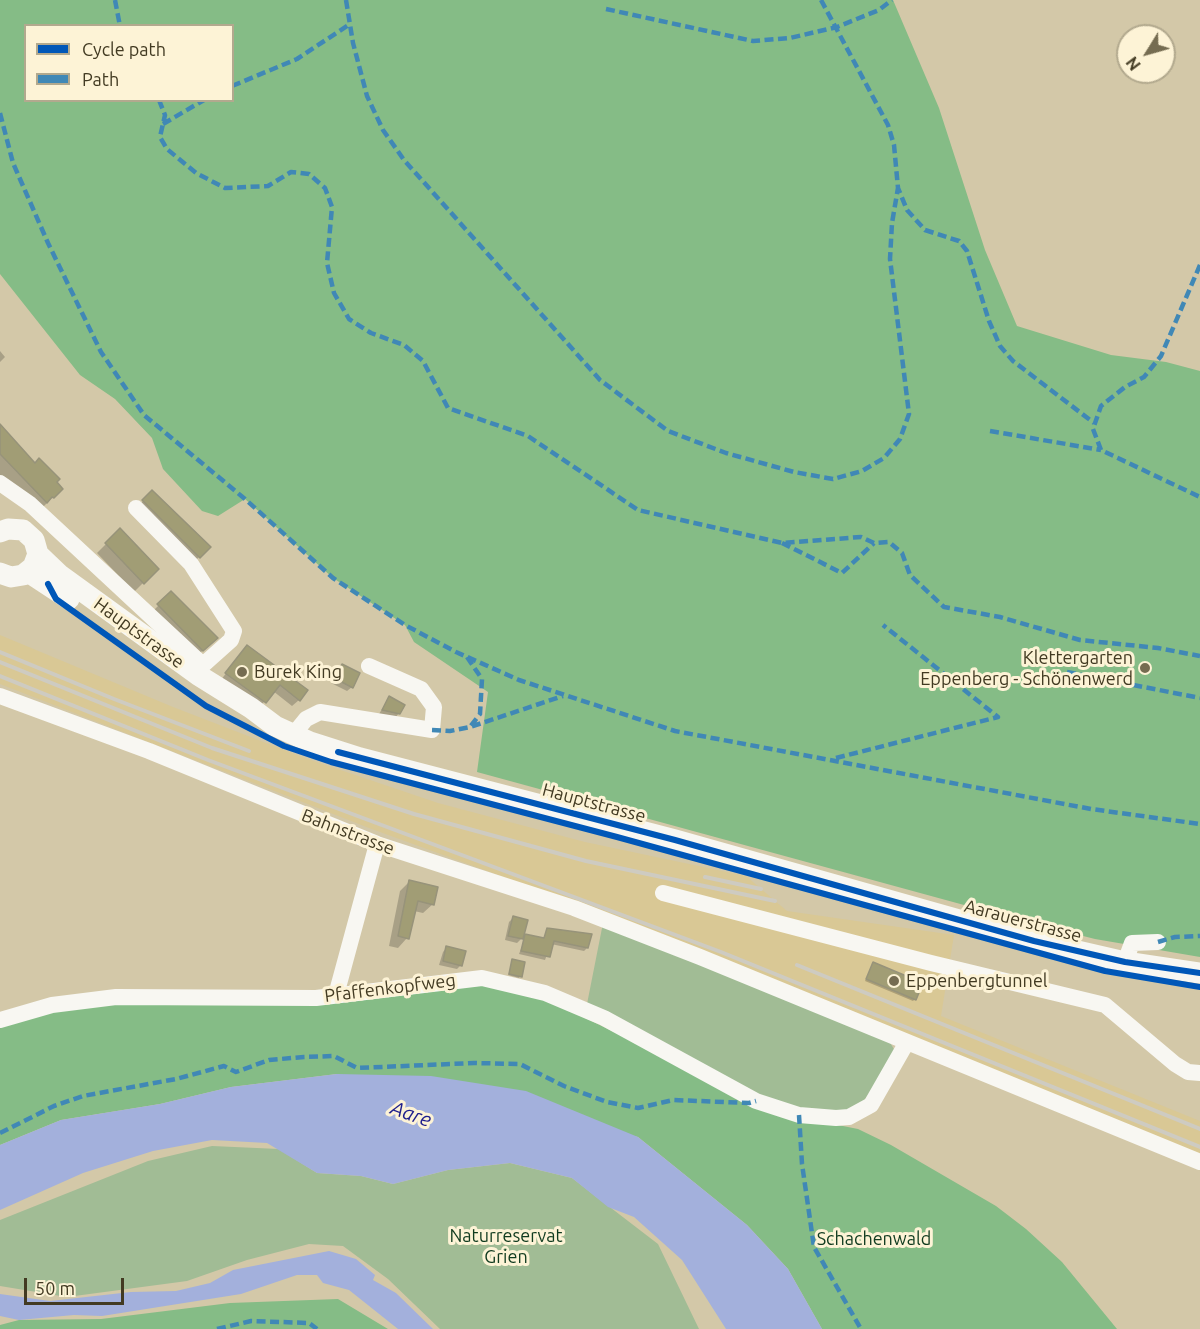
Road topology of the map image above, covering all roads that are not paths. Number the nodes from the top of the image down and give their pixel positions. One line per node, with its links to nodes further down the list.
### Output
1 (0, 483): 3 (street)
2 (136, 508): 9 (street)
3 (45, 518): 5 (street); 9 (street)
4 (0, 532): 5 (main road)
5 (34, 544): 6 (main road); 9 (main road, Hauptstrasse)
6 (28, 572): 7 (main road); 11 (main road, Hauptstrasse)
7 (0, 574)
8 (369, 666): 11 (street)
9 (200, 670): 11 (main road, Hauptstrasse)
10 (0, 696): 12 (street, Bahnstrasse)
11 (284, 731): 13 (main road, Hauptstrasse)
12 (377, 844): 18 (street); 20 (street, Bahnstrasse)
13 (842, 887): 16 (main road, Aarauerstrasse)
14 (663, 893): 21 (street)
15 (1158, 942): 16 (street)
16 (1125, 962): 17 (main road, Aarauerstrasse)
17 (1200, 973)
18 (336, 995): 19 (street, Pfaffenkopfweg); 20 (street, Pfaffenkopfweg)
19 (0, 1020)
20 (907, 1042): 22 (street, Bahnstrasse)
21 (1200, 1073)
22 (1200, 1162)

